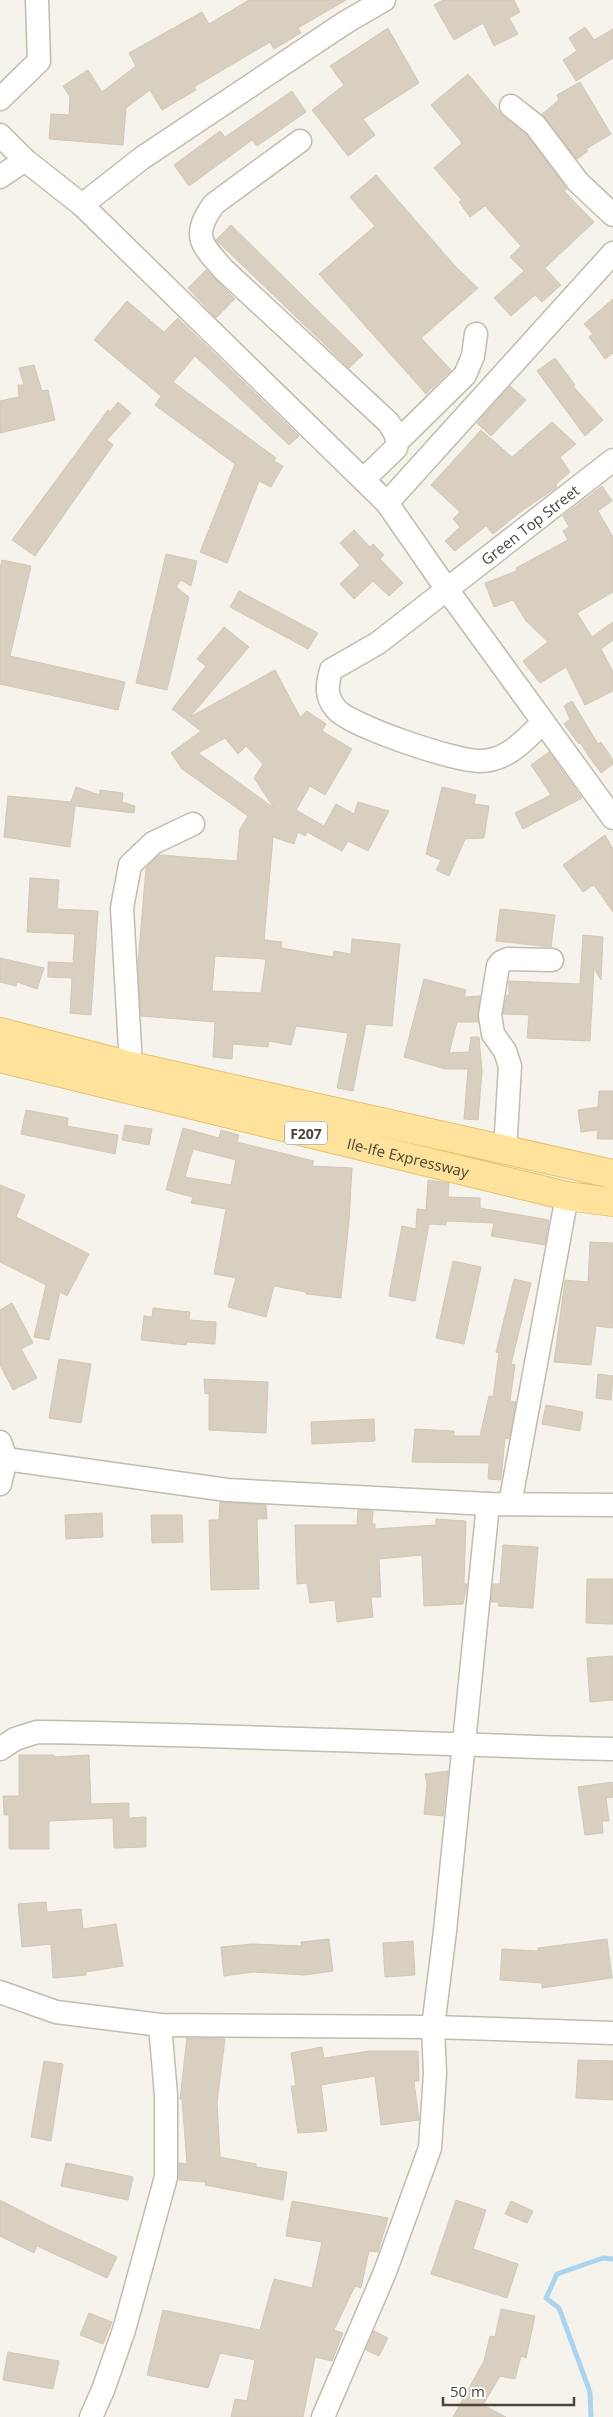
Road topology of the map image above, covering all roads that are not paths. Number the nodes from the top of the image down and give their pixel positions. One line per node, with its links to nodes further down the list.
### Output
1 (37, 0): 3 (street)
2 (384, 0): 9 (street)
3 (0, 99)
4 (512, 106): 10 (street)
5 (0, 135): 7 (street)
6 (300, 141): 13 (street)
7 (25, 160): 8 (street); 9 (street)
8 (0, 176)
9 (82, 205): 15 (street)
10 (613, 215)
11 (613, 253): 16 (street)
12 (476, 334): 13 (street)
13 (398, 441): 15 (street)
14 (613, 460): 17 (street, Green Top Street)
15 (364, 479): 16 (street)
16 (387, 503): 17 (street)
17 (446, 588): 18 (street); 18 (street, Green Top Street)
18 (543, 722): 19 (street)
19 (613, 818)
20 (193, 824): 24 (street)
21 (552, 960): 25 (street)
22 (0, 1032): 24 (main road, Ile-Ife Expressway / F207)
23 (0, 1058): 27 (main road, Ile-Ife Expressway / F207)
24 (131, 1066): 25 (main road, Ile-Ife Expressway / F207)
25 (506, 1151): 26 (main road, Ile-Ife Expressway / F207)
26 (613, 1174)
27 (567, 1196): 28 (main road, Ile-Ife Expressway / F207); 32 (street)
28 (613, 1202)
29 (3, 1451): 30 (street); 31 (street)
30 (0, 1484)
31 (488, 1504): 32 (street); 34 (street)
32 (510, 1504): 33 (street)
33 (613, 1505)
34 (464, 1745): 35 (street); 36 (street); 39 (street)
35 (0, 1748)
36 (613, 1748)
37 (0, 1992): 38 (street)
38 (160, 2025): 39 (street); 41 (street)
39 (433, 2027): 40 (street); 42 (street)
40 (613, 2032)
41 (91, 2417)
42 (323, 2417)

